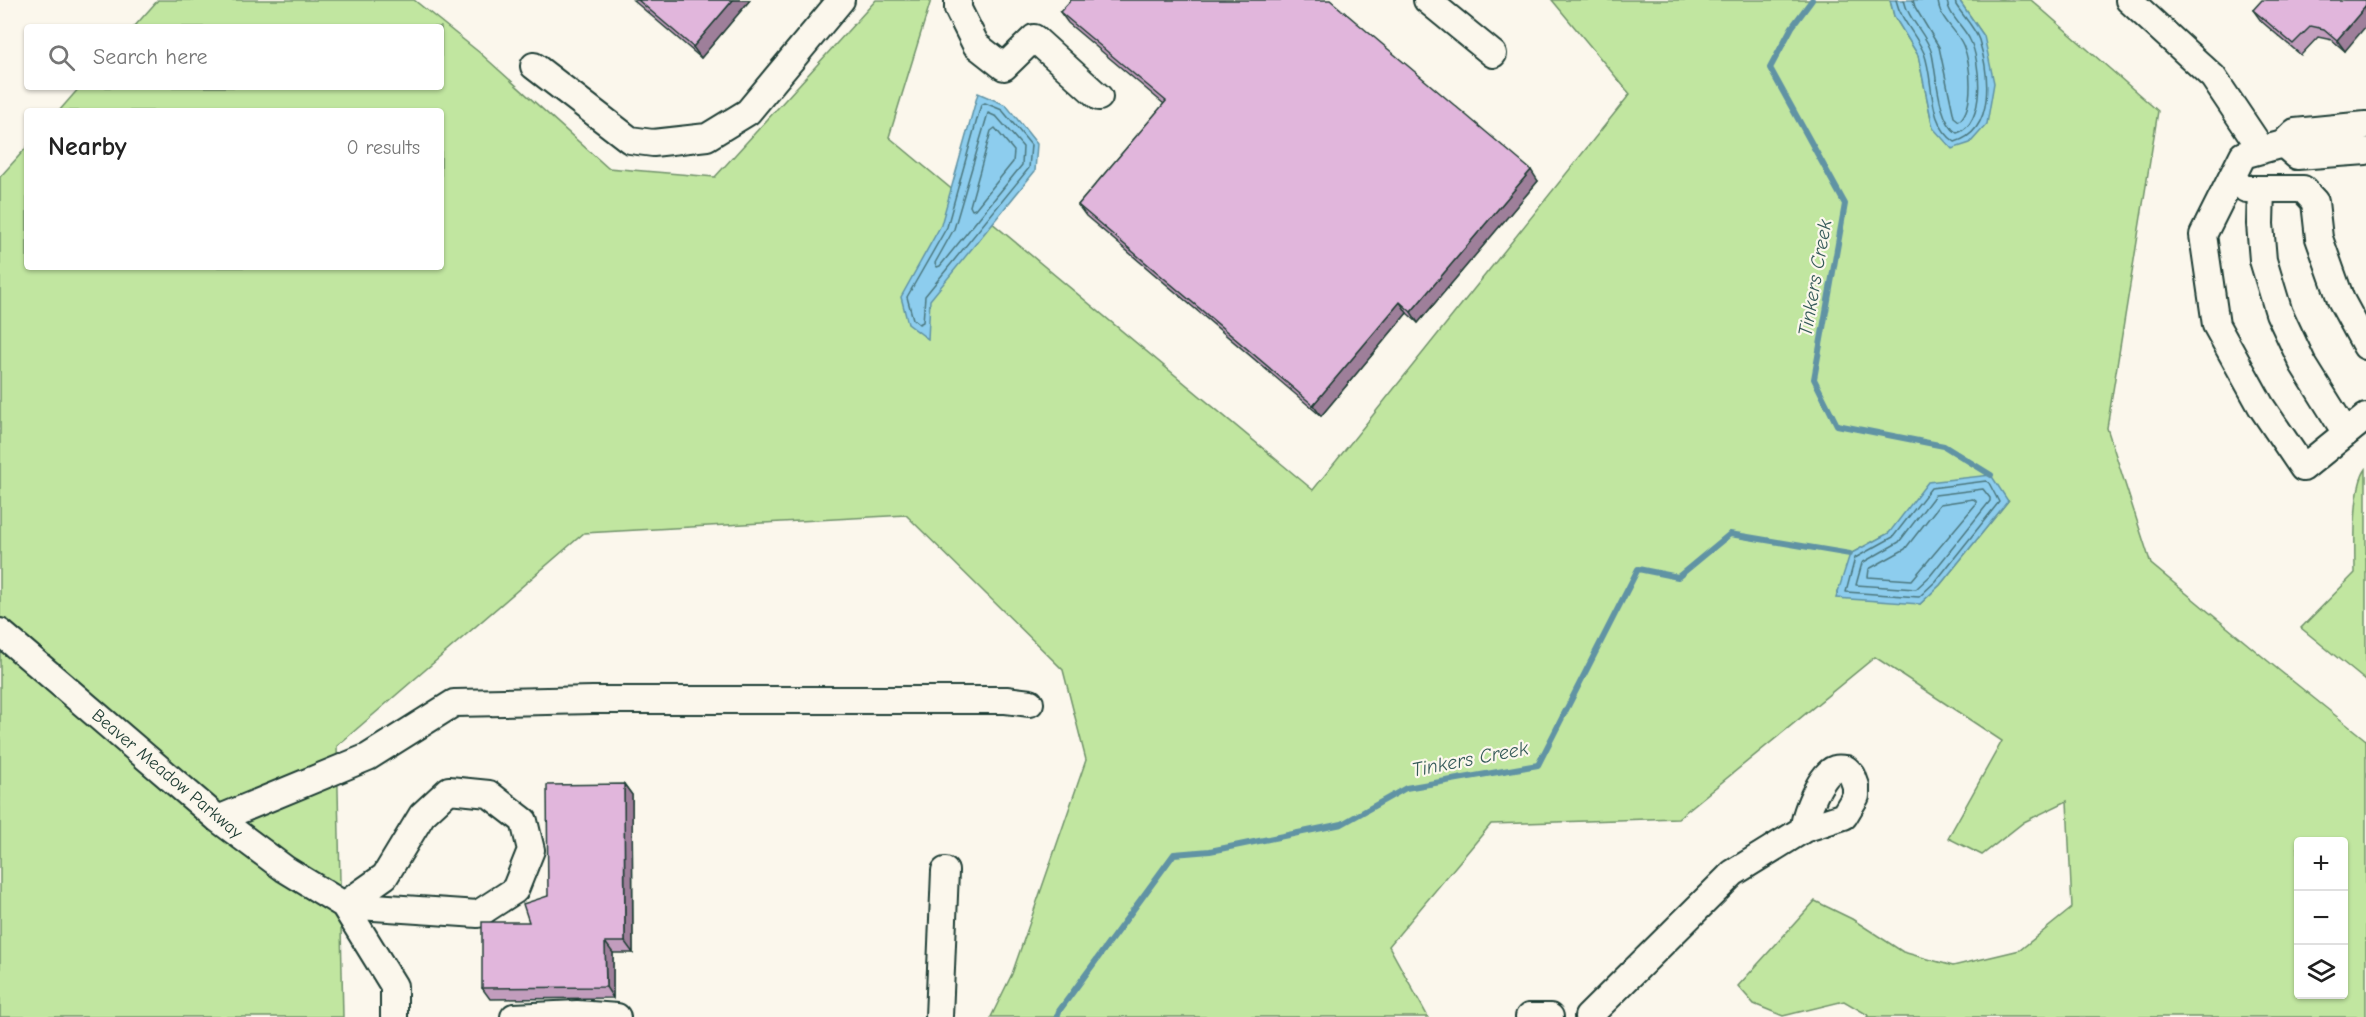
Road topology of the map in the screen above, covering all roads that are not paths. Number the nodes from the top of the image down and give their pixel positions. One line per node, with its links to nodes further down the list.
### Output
1 (841, 0): 6 (street)
2 (958, 0): 7 (street)
3 (1427, 0): 5 (street)
4 (2129, 0): 9 (street)
5 (1493, 54)
6 (534, 66)
7 (1099, 97)
8 (2366, 126): 9 (street)
9 (2273, 147): 10 (street); 11 (street)
10 (2366, 151)
11 (2228, 188): 12 (street); 15 (street)
12 (2261, 189): 13 (street); 15 (street)
13 (2366, 346)
14 (2366, 417): 15 (street)
15 (2346, 433)
16 (0, 632): 18 (street, Beaver Meadow Parkway)
17 (1030, 703): 18 (street)
18 (218, 819): 21 (street, Beaver Meadow Parkway)
19 (1804, 829): 28 (street)
20 (945, 871): 25 (street)
21 (344, 904): 21 (street); 22 (street)
22 (394, 1017)
23 (514, 1017): 24 (street)
24 (617, 1017)
25 (939, 1017)
26 (1528, 1017): 27 (street)
27 (1550, 1017)
28 (1588, 1017)

